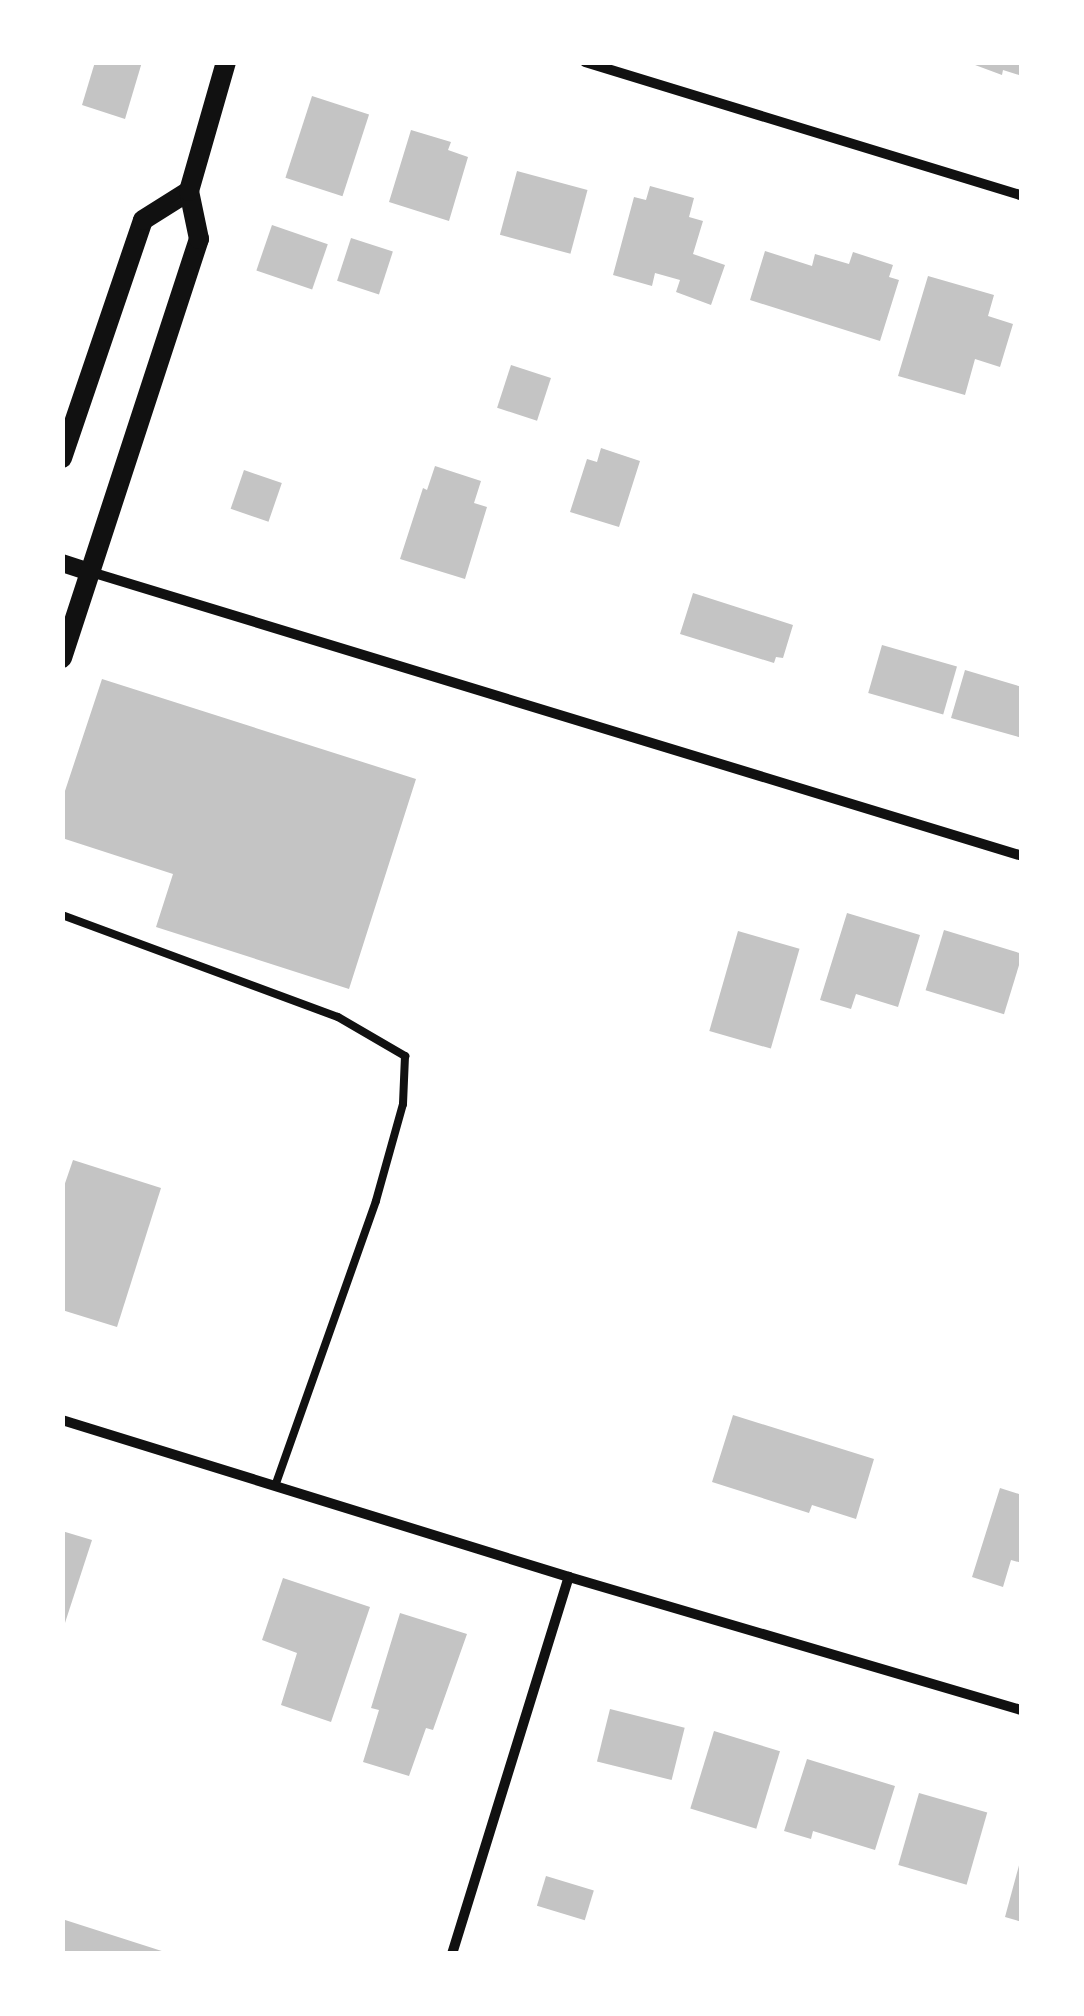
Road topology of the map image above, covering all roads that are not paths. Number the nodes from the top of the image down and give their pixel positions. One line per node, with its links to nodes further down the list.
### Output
1 (226, 62): 3 (main road)
2 (584, 62): 4 (street)
3 (189, 191): 5 (main road); 7 (main road)
4 (1022, 196)
5 (62, 458)
6 (62, 563): 7 (street)
7 (90, 572): 8 (main road); 9 (street)
8 (62, 658)
9 (1022, 856)
10 (62, 915): 12 (lane)
11 (62, 1420): 12 (street)
12 (275, 1486): 13 (street)
13 (569, 1578): 14 (street); 15 (street)
14 (1022, 1710)
15 (452, 1954)

